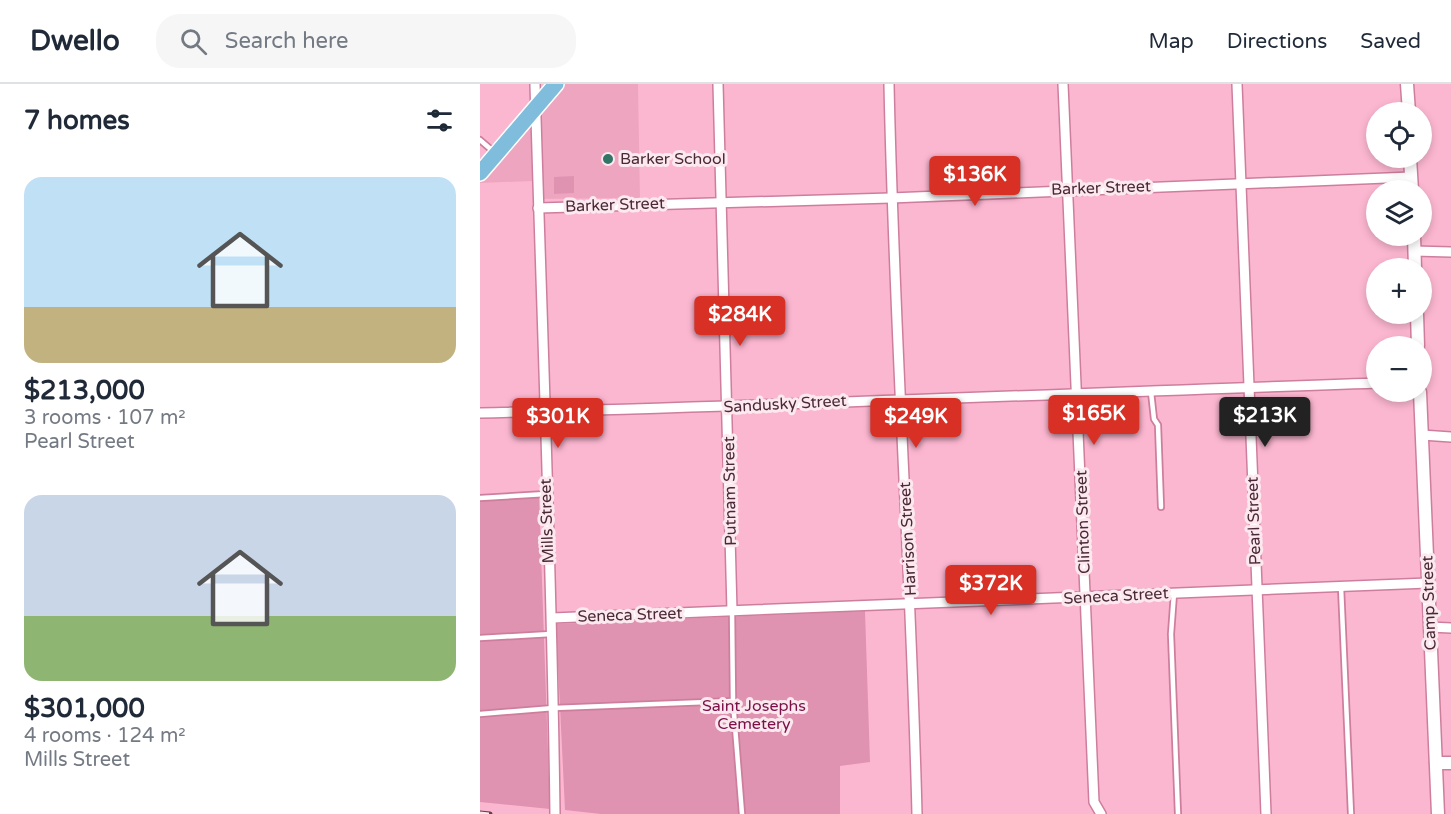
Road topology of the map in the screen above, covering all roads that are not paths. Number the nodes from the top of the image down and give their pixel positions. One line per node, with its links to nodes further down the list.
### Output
1 (535, 84): 9 (street, Mills Street)
2 (556, 84): 9 (main road)
3 (718, 84): 19 (street, Putnam Street)
4 (889, 84): 18 (street, Harrison Street)
5 (1064, 84): 17 (street, Clinton Street)
6 (1237, 84): 16 (street, Pearl Street)
7 (1407, 84): 8 (street)
8 (1408, 102)
9 (536, 108): 11 (main road); 20 (street, Mills Street)
10 (480, 140): 11 (lane)
11 (496, 154): 13 (main road)
12 (1411, 168): 14 (street)
13 (480, 173)
14 (1411, 177): 15 (street); 16 (street, Barker Street)
15 (1411, 180)
16 (1241, 182): 17 (street, Barker Street); 26 (street, Pearl Street)
17 (1069, 189): 18 (street, Barker Street); 28 (street, Clinton Street)
18 (891, 198): 19 (street, Barker Street); 29 (street, Harrison Street)
19 (723, 201): 20 (street, Barker Street); 31 (street, Putnam Street)
20 (538, 208): 32 (street, Mills Street)
21 (1414, 246): 22 (street)
22 (1414, 251): 23 (street); 24 (street)
23 (1451, 252)
24 (1414, 258)
25 (1366, 383): 26 (street, Sandusky Street)
26 (1249, 388): 27 (street, Sandusky Street); 41 (street, Pearl Street)
27 (1151, 392): 28 (street, Sandusky Street); 38 (lane)
28 (1078, 396): 29 (street, Sandusky Street); 43 (street, Clinton Street)
29 (899, 399): 31 (street, Sandusky Street); 44 (street, Harrison Street)
30 (1420, 402): 34 (street, Camp Street)
31 (728, 407): 32 (street, Sandusky Street); 45 (street, Putnam Street)
32 (544, 412): 33 (street, Sandusky Street); 36 (street, Mills Street)
33 (480, 413)
34 (1422, 435): 35 (street); 39 (street, Camp Street)
35 (1451, 437)
36 (546, 494): 37 (lane); 46 (street, Mills Street)
37 (480, 498)
38 (1161, 507)
39 (1428, 583): 40 (street, Seneca Street); 47 (street, Camp Street)
40 (1341, 587): 41 (street, Seneca Street); 62 (lane)
41 (1257, 591): 42 (street, Seneca Street); 61 (street, Pearl Street)
42 (1174, 593): 43 (street, Seneca Street); 60 (lane)
43 (1085, 599): 44 (street, Seneca Street); 59 (street, Clinton Street)
44 (911, 605): 45 (street, Seneca Street); 58 (street, Harrison Street)
45 (732, 611): 46 (street, Seneca Street); 51 (lane)
46 (552, 618): 49 (street, Mills Street)
47 (1430, 627): 48 (street); 54 (street, Camp Street)
48 (1451, 628)
49 (552, 634): 50 (lane); 52 (street, Mills Street)
50 (480, 638)
51 (733, 701): 52 (lane); 57 (lane)
52 (554, 708): 53 (lane); 56 (street, Mills Street)
53 (480, 714)
54 (1436, 763): 55 (street); 63 (street, Camp Street)
55 (1451, 763)
56 (555, 814)
57 (742, 814)
58 (917, 814)
59 (1101, 814)
60 (1178, 814)
61 (1266, 814)
62 (1351, 814)
63 (1438, 814)

